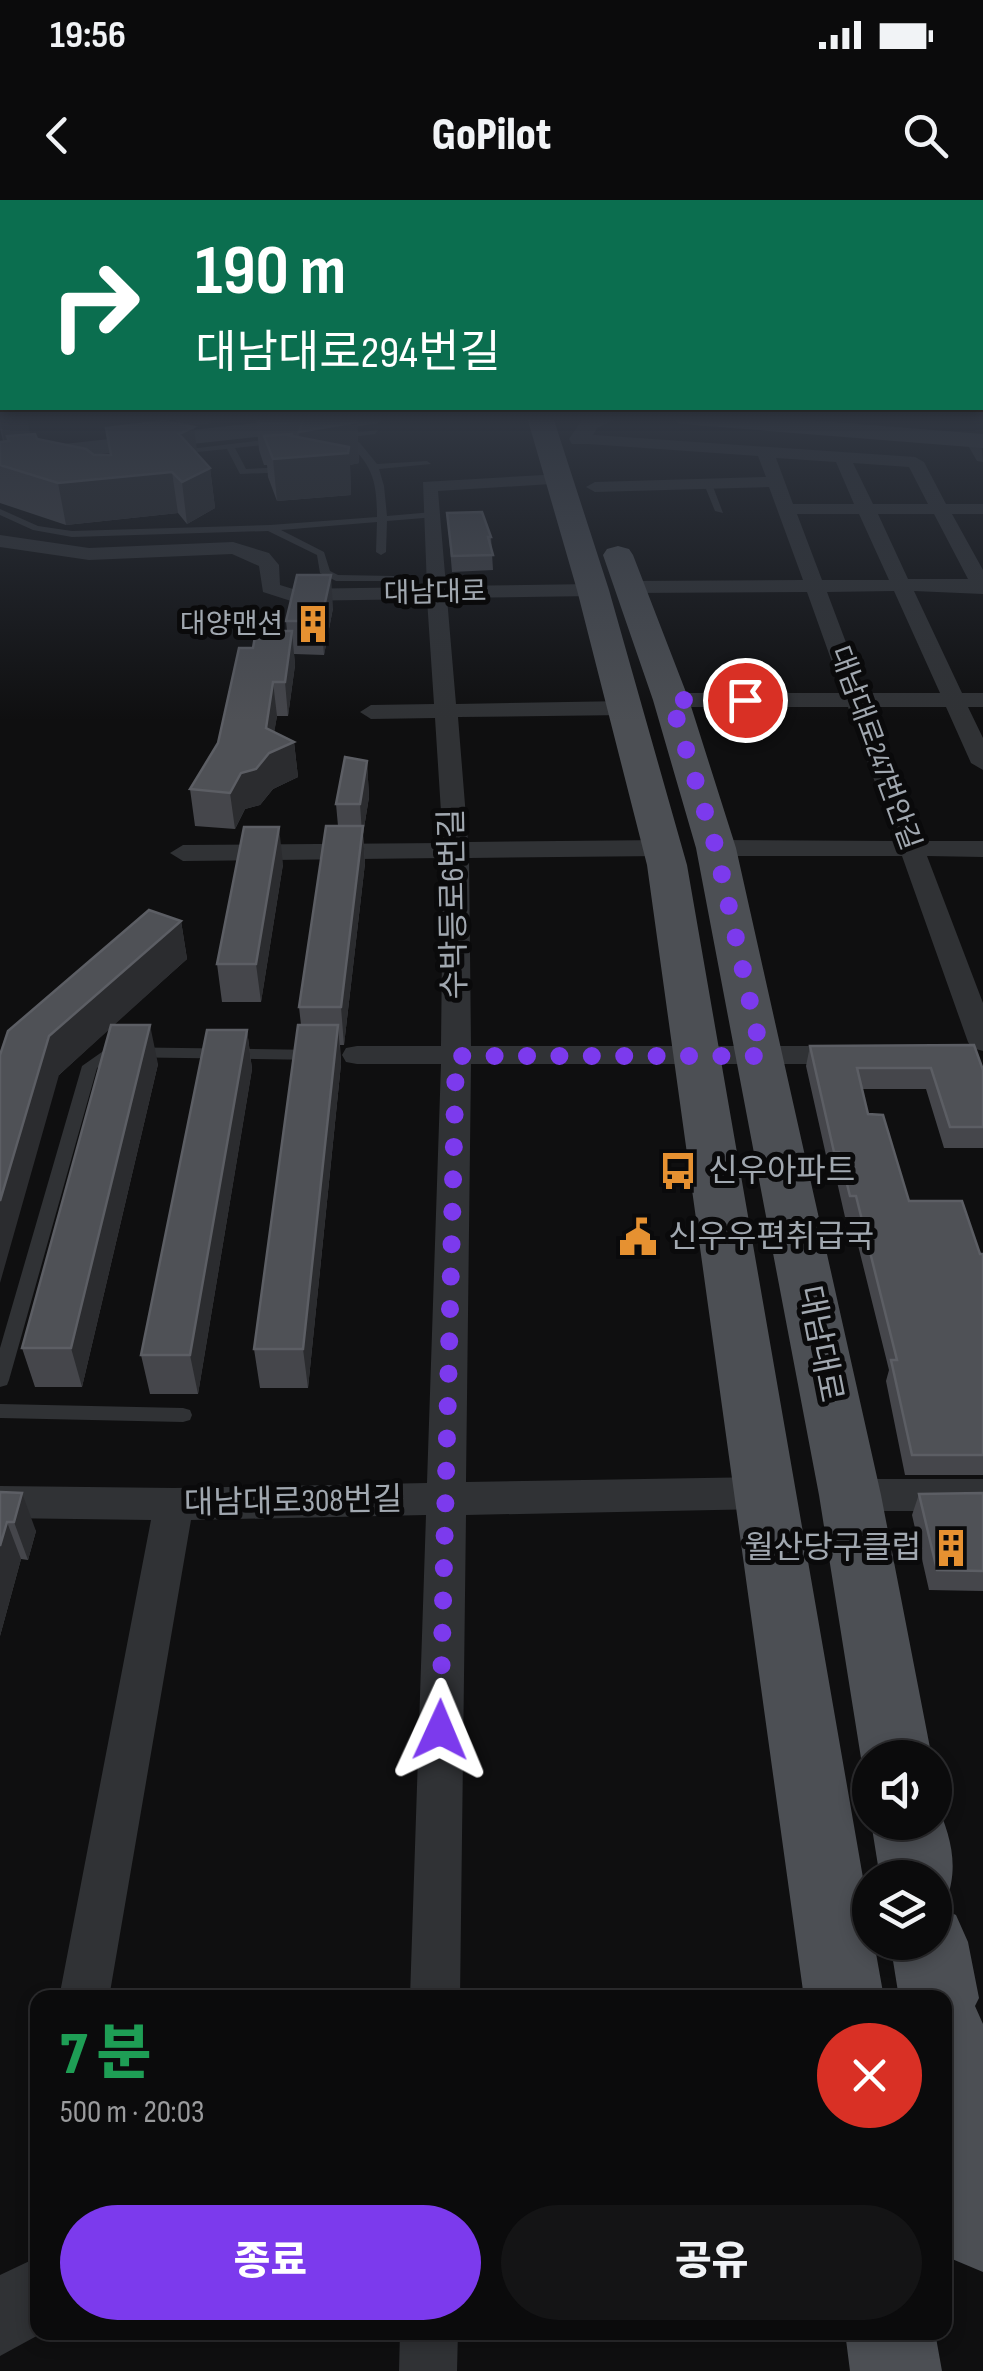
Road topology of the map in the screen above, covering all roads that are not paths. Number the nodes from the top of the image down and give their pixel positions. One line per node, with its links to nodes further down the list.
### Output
1 (12, 518): 9 (lane)
2 (391, 518): 8 (lane)
3 (433, 518): 19 (street, 수박등로6번길)
4 (594, 518): 18 (main road, 대남대로)
5 (790, 518): 15 (street, 대남대로247번안길)
6 (871, 518): 16 (street)
7 (945, 518): 12 (street)
8 (382, 519): 9 (lane); 13 (lane)
9 (270, 528): 14 (lane)
10 (0, 541): 19 (street, 대남대로)
11 (983, 542): 12 (street)
12 (958, 543): 17 (street)
13 (380, 552)
14 (391, 578)
15 (815, 586): 16 (street); 18 (street); 20 (street, 대남대로247번안길)
16 (901, 586): 17 (street); 21 (street)
17 (982, 586)
18 (611, 588): 19 (street, 대남대로); 23 (main road, 대남대로)
19 (438, 593): 24 (street, 수박등로6번길)
20 (856, 700): 21 (street); 23 (street); 30 (street, 대남대로247번안길)
21 (953, 700): 22 (street); 26 (street)
22 (983, 700)
23 (648, 704): 24 (street); 28 (main road, 대남대로); 29 (main road, 대남대로)
24 (447, 711): 25 (street); 27 (street, 수박등로6번길)
25 (371, 712)
26 (983, 763)
27 (456, 848): 28 (street); 32 (street); 36 (street, 수박등로6번길)
28 (663, 848): 38 (main road, 대남대로)
29 (716, 848): 30 (street); 37 (main road, 대남대로)
30 (912, 849): 31 (street); 33 (street, 대남대로247번안길)
31 (983, 849)
32 (183, 854)
33 (977, 1050)
34 (357, 1054): 36 (street); 39 (lane)
35 (891, 1054): 37 (street)
36 (456, 1056): 38 (street); 45 (street, 수박등로6번길)
37 (762, 1056): 38 (street); 43 (main road, 대남대로)
38 (700, 1057): 42 (main road, 대남대로)
39 (0, 1380)
40 (0, 1411): 41 (lane)
41 (183, 1415)
42 (766, 1493): 45 (street, 대남대로308번길); 52 (main road, 대남대로)
43 (850, 1495): 44 (street); 48 (main road, 대남대로)
44 (983, 1495)
45 (444, 1500): 47 (street, 대남대로308번길); 51 (street, 수박등로6번길)
46 (0, 1502): 47 (street, 대남대로308번길)
47 (174, 1504): 50 (street)
48 (894, 1740)
49 (933, 1960): 53 (main road)
50 (85, 1990)
51 (435, 1990)
52 (843, 1990)
53 (938, 1990)
54 (952, 2031): 55 (street)
55 (983, 2031)
56 (952, 2067): 57 (main road)
57 (983, 2228)
58 (429, 2340): 60 (street)
59 (891, 2340): 61 (main road)
60 (428, 2371)
61 (896, 2371)

